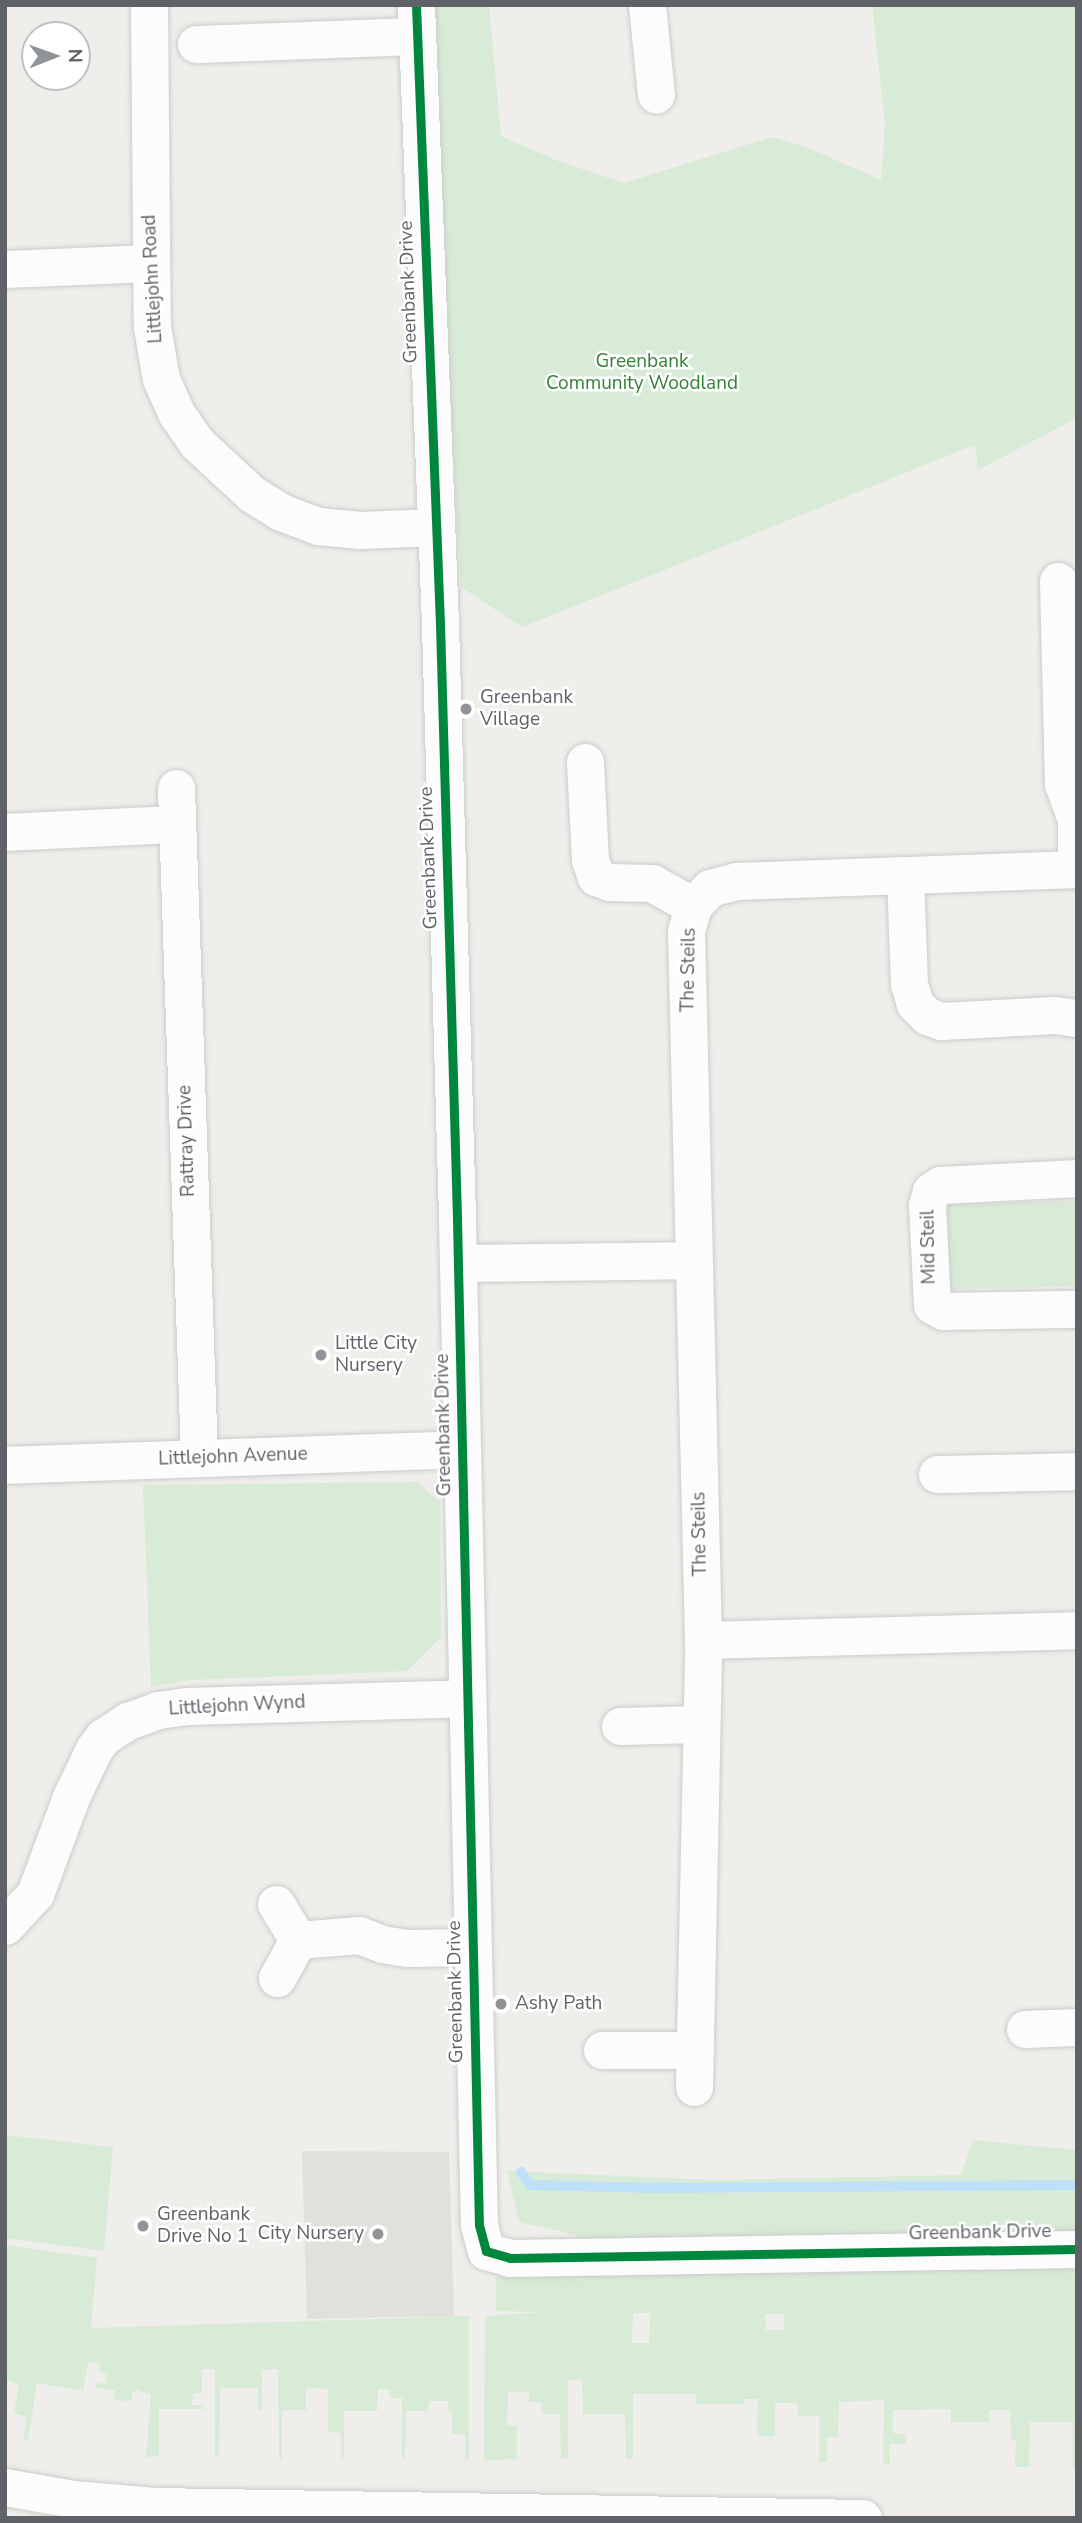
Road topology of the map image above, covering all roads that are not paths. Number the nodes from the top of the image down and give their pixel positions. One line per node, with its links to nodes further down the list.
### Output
1 (149, 5): 6 (street, Littlejohn Road)
2 (647, 5): 5 (street)
3 (416, 21): 4 (street, Greenbank Drive); 8 (street, Greenbank Drive)
4 (196, 44)
5 (656, 94)
6 (150, 263): 7 (street); 8 (street, Littlejohn Road)
7 (5, 269)
8 (436, 527): 18 (street, Greenbank Drive)
9 (1058, 581): 12 (street)
10 (585, 762): 14 (street)
11 (5, 832): 21 (street, Rattray Drive)
12 (1077, 869): 13 (street, The Steils)
13 (905, 875): 14 (street, The Steils); 15 (street)
14 (692, 906): 17 (street, The Steils)
15 (1077, 1018)
16 (1077, 1178): 19 (street, Mid Steil)
17 (694, 1260): 18 (street); 26 (street, The Steils)
18 (458, 1263): 20 (street, Greenbank Drive)
19 (1077, 1309)
20 (461, 1449): 21 (street, Littlejohn Avenue); 27 (street, Greenbank Drive)
21 (199, 1458): 22 (street, Littlejohn Avenue)
22 (5, 1465)
23 (1077, 1471): 24 (street)
24 (937, 1474)
25 (1077, 1630): 26 (street)
26 (703, 1640): 28 (street, The Steils)
27 (467, 1698): 31 (street, Littlejohn Wynd); 33 (street, Greenbank Drive)
28 (701, 1724): 29 (street); 38 (street, The Steils)
29 (620, 1726)
30 (276, 1904): 32 (street)
31 (5, 1926)
32 (298, 1940): 33 (street); 34 (street)
33 (472, 1947): 40 (street, Greenbank Drive)
34 (277, 1978)
35 (1077, 2027): 36 (street)
36 (1025, 2029)
37 (602, 2050): 38 (street)
38 (695, 2050): 39 (street, The Steils)
39 (694, 2087)
40 (1077, 2249)
41 (5, 2487): 42 (street)
42 (72, 2508): 43 (street)
43 (863, 2518)

